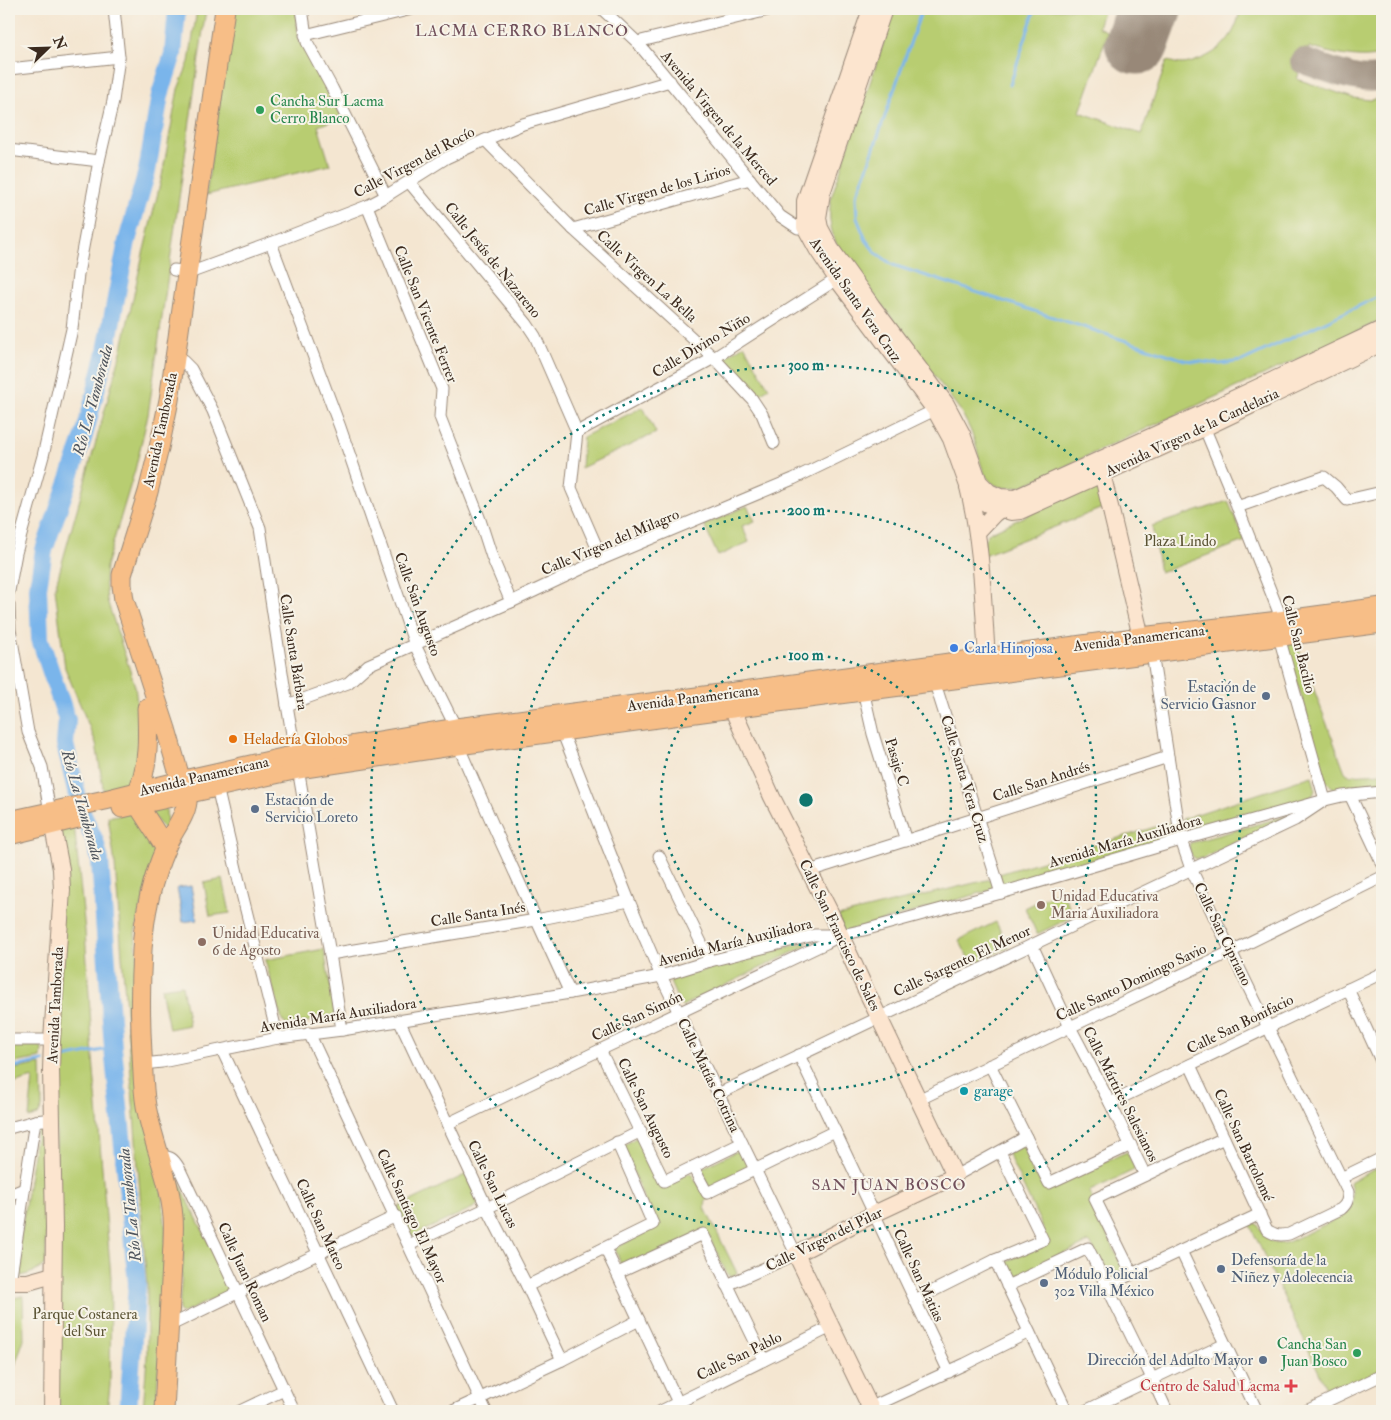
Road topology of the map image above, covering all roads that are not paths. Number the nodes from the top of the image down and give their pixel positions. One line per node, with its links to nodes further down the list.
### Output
1 (114, 9): 12 (street)
2 (212, 9): 25 (main road, Avenida Tamborada)
3 (224, 9): 25 (main road, Avenida Tamborada)
4 (302, 9): 10 (street)
5 (412, 9): 10 (street)
6 (602, 9): 11 (street, Avenida Virgen de la Merced)
7 (772, 9): 11 (street)
8 (871, 9): 22 (main road, Avenida Santa Vera Cruz)
9 (884, 9): 22 (main road, Avenida Santa Vera Cruz)
10 (305, 35): 20 (street)
11 (637, 42): 14 (street, Avenida Virgen de la Merced)
12 (119, 57): 13 (street); 17 (street)
13 (9, 69)
14 (670, 81): 15 (street, Calle Virgen del Rocío); 18 (street, Avenida Virgen de la Merced)
15 (485, 140): 19 (street, Calle Virgen del Rocío); 23 (street, Calle Virgen La Bella)
16 (9, 150): 17 (street)
17 (99, 161): 43 (street)
18 (750, 179): 22 (street, Avenida Virgen de la Merced); 23 (street, Calle Virgen de los Lirios)
19 (409, 182): 20 (street, Calle Virgen del Rocío); 33 (street, Calle Jesús de Nazareno)
20 (386, 196): 21 (street, Calle Virgen del Rocío)
21 (367, 206): 24 (street, Calle Virgen del Rocío); 44 (street, Calle San Vicente Ferrer)
22 (812, 226): 26 (main road, Avenida Santa Vera Cruz); 31 (main road, Avenida Santa Vera Cruz)
23 (573, 229): 29 (street, Calle Virgen La Bella)
24 (271, 244): 25 (street, Calle Virgen del Rocío); 50 (street, Calle San Augusto)
25 (181, 271): 30 (main road, Avenida Tamborada); 57 (main road, Avenida Tamborada)
26 (837, 278): 29 (street, Calle Divino Niño); 31 (main road, Avenida Santa Vera Cruz)
27 (1382, 329): 32 (main road, Avenida Virgen de la Candelaria)
28 (1382, 343): 32 (main road, Avenida Virgen de la Candelaria)
29 (714, 358): 33 (street, Calle Divino Niño); 34 (street, Calle Virgen La Bella)
30 (174, 359): 56 (street, Calle Santa Bárbara); 63 (main road, Avenida Tamborada)
31 (941, 407): 36 (main road, Avenida Santa Vera Cruz); 38 (main road, Avenida Santa Vera Cruz); 42 (street, Calle Virgen del Milagro)
32 (1201, 421): 35 (main road, Avenida Virgen de la Candelaria); 39 (street, Calle San Bacilio)
33 (577, 432): 42 (street, Calle Jesús de Nazareno)
34 (774, 443)
35 (1099, 467): 38 (main road, Avenida Virgen de la Candelaria); 40 (main road, Avenida Virgen de la Candelaria); 51 (main road, Calle San Cipriano)
36 (968, 486): 40 (main road, Avenida Santa Vera Cruz); 41 (main road)
37 (1382, 492): 39 (street)
38 (1015, 498): 40 (main road, Avenida Virgen de la Candelaria)
39 (1237, 507): 49 (street, Calle San Bacilio)
40 (999, 509): 41 (main road, Avenida Virgen de la Candelaria)
41 (977, 532): 52 (main road)
42 (602, 559): 44 (street, Calle Virgen del Milagro)
43 (9, 591)
44 (511, 602): 50 (street, Calle Virgen del Milagro)
45 (9, 605): 48 (street, Avenida Tamborada)
46 (1382, 607): 49 (main road, Avenida Panamericana)
47 (1382, 623): 49 (main road, Avenida Panamericana)
48 (9, 629): 69 (street, Avenida Tamborada)
49 (1279, 629): 51 (main road, Avenida Panamericana); 67 (street, Calle San Bacilio)
50 (414, 645): 56 (street, Calle Virgen del Milagro); 59 (street, Calle San Augusto)
51 (1145, 648): 52 (main road, Avenida Panamericana); 53 (main road, Avenida Panamericana); 60 (street, Calle San Cipriano)
52 (988, 658): 53 (main road, Avenida Panamericana)
53 (931, 673): 54 (main road, Avenida Panamericana); 55 (main road, Avenida Panamericana); 68 (street, Calle Santa Vera Cruz)
54 (863, 690): 55 (main road, Avenida Panamericana); 73 (street, Pasaje C)
55 (730, 700): 58 (main road, Avenida Panamericana); 59 (main road, Avenida Panamericana); 78 (main road, Calle San Francisco de Sales)
56 (287, 705): 61 (street, Calle Santa Bárbara)
57 (147, 708): 63 (main road, Avenida Tamborada); 66 (main road)
58 (562, 731): 59 (main road, Avenida Panamericana); 81 (street, Calle Matías Cotrina)
59 (457, 737): 61 (main road, Avenida Panamericana); 82 (street, Calle San Augusto)
60 (1168, 757): 68 (street, Calle San Andrés); 72 (street, Calle San Cipriano)
61 (297, 762): 62 (main road, Avenida Panamericana); 63 (main road, Avenida Panamericana); 86 (street, Calle Santa Bárbara)
62 (217, 787): 63 (main road, Avenida Panamericana); 99 (street)
63 (177, 789): 66 (main road, Avenida Panamericana); 74 (main road, Avenida Tamborada)
64 (1382, 792): 65 (street, Avenida María Auxiliadora)
65 (1350, 795): 67 (street, Avenida María Auxiliadora); 76 (street)
66 (138, 798): 69 (main road, Avenida Panamericana); 74 (main road)
67 (1325, 800): 72 (street, Avenida María Auxiliadora); 77 (street, Calle Sargento El Menor)
68 (976, 817): 73 (street, Calle San Andrés); 80 (street, Calle Santa Vera Cruz)
69 (51, 819): 70 (main road, Avenida Panamericana); 71 (main road, Avenida Panamericana); 101 (main road, Avenida Tamborada)
70 (9, 820)
71 (9, 835)
72 (1181, 840): 77 (street, Calle San Cipriano); 80 (street, Avenida María Auxiliadora)
73 (906, 841): 78 (street, Calle San Andrés)
74 (168, 842): 106 (main road, Avenida Tamborada)
75 (659, 856): 87 (street)
76 (1382, 863)
77 (1191, 869): 84 (street, Calle Sargento El Menor); 85 (street, Calle San Cipriano)
78 (809, 871): 83 (main road, Calle San Francisco de Sales)
79 (1382, 877): 85 (street, Calle Santo Domingo Savio)
80 (1001, 893): 83 (street, Avenida María Auxiliadora)
81 (629, 902): 82 (street, Calle Santa Inés); 89 (street, Calle Matías Cotrina)
82 (536, 920): 86 (street, Calle Santa Inés); 91 (street, Calle San Augusto)
83 (841, 935): 87 (street, Avenida María Auxiliadora); 92 (street, Calle San Simón); 93 (main road, Calle San Francisco de Sales)
84 (1032, 945): 93 (street, Calle Sargento El Menor); 95 (street, Calle Mártires Salesianos)
85 (1230, 952): 95 (street, Calle Santo Domingo Savio); 96 (street, Calle San Cipriano)
86 (330, 954): 97 (street, Calle Santa Bárbara)
87 (710, 962): 89 (street, Avenida María Auxiliadora)
88 (1382, 973): 90 (street, Calle San Bonifacio)
89 (661, 976): 91 (street, Avenida María Auxiliadora); 92 (street, Calle Matías Cotrina)
90 (1348, 989): 96 (street, Calle San Bonifacio); 105 (street)
91 (570, 993): 94 (street, Avenida María Auxiliadora)
92 (679, 1012): 103 (street, Calle San Simón); 109 (street, Calle Matías Cotrina)
93 (879, 1017): 104 (street, Calle Sargento El Menor); 110 (main road, Calle San Francisco de Sales)
94 (400, 1020): 97 (street, Avenida María Auxiliadora); 114 (street, Calle San Lucas)
95 (1070, 1026): 107 (street, Calle Santo Domingo Savio); 111 (street, Calle Mártires Salesianos)
96 (1268, 1027): 108 (street, Calle San Bonifacio); 130 (street, Calle San Cipriano)
97 (342, 1030): 98 (street, Avenida María Auxiliadora)
98 (309, 1033): 99 (street, Avenida María Auxiliadora); 136 (street, Calle Santiago El Mayor)
99 (278, 1038): 102 (street, Avenida María Auxiliadora)
100 (9, 1040): 101 (street)
101 (52, 1040): 112 (main road, Avenida Tamborada)
102 (222, 1050): 106 (street, Avenida María Auxiliadora); 141 (street, Calle San Mateo)
103 (600, 1050): 114 (street, Calle San Simón); 116 (street, Calle San Augusto)
104 (799, 1055): 109 (street, Calle Sargento El Menor); 117 (street, Calle San Matias)
105 (1381, 1059)
106 (143, 1064): 124 (main road, Avenida Tamborada)
107 (990, 1065): 110 (street, Calle Santo Domingo Savio); 118 (street)
108 (1190, 1065): 111 (street, Calle San Bonifacio); 119 (street, Calle San Bartolomé)
109 (718, 1094): 121 (street, Calle Matías Cotrina)
110 (918, 1100): 129 (main road, Calle San Francisco de Sales)
111 (1110, 1102): 122 (street, Calle Mártires Salesianos)
112 (52, 1119): 113 (street); 146 (main road, Avenida Tamborada)
113 (34, 1121): 115 (street); 131 (street)
114 (447, 1124): 133 (street, Calle San Lucas)
115 (9, 1128)
116 (641, 1131): 120 (street); 126 (street, Calle San Augusto)
117 (835, 1131): 127 (street); 134 (street, Calle San Matias)
118 (1026, 1138): 122 (street); 123 (street, Calle Virgen del Pilar)
119 (1224, 1138): 128 (street); 135 (street, Calle San Bartolomé)
120 (617, 1142): 133 (street); 139 (street)
121 (742, 1144): 126 (street); 127 (street, Calle Matías Cotrina)
122 (1131, 1145): 128 (street, Calle Mártires Salesianos)
123 (1000, 1152): 129 (street, Calle Virgen del Pilar); 143 (street)
124 (160, 1156): 152 (street, Calle Juan Roman); 155 (main road, Avenida Tamborada)
125 (1382, 1158): 130 (street)
126 (693, 1167): 127 (street)
127 (755, 1170): 142 (street, Calle Matías Cotrina)
128 (1146, 1175): 145 (street)
129 (955, 1176): 134 (main road, Calle Virgen del Pilar)
130 (1341, 1178): 137 (street, Calle San Cipriano)
131 (24, 1189): 132 (street); 148 (street)
132 (9, 1194)
133 (487, 1208): 138 (street); 149 (street, Calle San Lucas)
134 (874, 1214): 142 (main road, Calle Virgen del Pilar); 153 (street, Calle San Matias)
135 (1260, 1214): 137 (street, Calle San Bartolomé); 140 (street)
136 (396, 1216): 138 (street, Calle Santiago El Mayor); 141 (street)
137 (1273, 1234)
138 (409, 1245): 165 (street, Calle Santiago El Mayor)
139 (605, 1248): 144 (street); 149 (street)
140 (1181, 1251): 145 (street); 158 (street)
141 (318, 1253): 152 (street); 172 (street, Calle San Mateo)
142 (796, 1254): 147 (street, Calle Virgen del Pilar); 156 (main road, Calle Matías Cotrina)
143 (996, 1260): 150 (street); 153 (street)
144 (618, 1274): 147 (street); 154 (street)
145 (1132, 1274): 151 (street)
146 (53, 1275): 148 (main road); 168 (main road, Avenida Tamborada)
147 (728, 1284): 160 (street)
148 (9, 1286)
149 (528, 1286): 159 (street, Calle San Lucas)
150 (1008, 1286): 151 (street); 157 (street)
151 (1106, 1286): 163 (street)
152 (238, 1293): 155 (street); 164 (street, Calle Juan Roman)
153 (914, 1300): 161 (street, Calle San Matias)
154 (639, 1320): 159 (street); 166 (street)
155 (169, 1326): 169 (main road, Avenida Tamborada)
156 (832, 1327): 160 (street, Calle San Pablo); 167 (main road, Calle Matías Cotrina)
157 (1030, 1332): 161 (street); 176 (street)
158 (1225, 1344): 163 (street); 179 (street)
159 (562, 1360): 165 (street)
160 (764, 1360): 166 (street, Calle San Pablo)
161 (949, 1372): 167 (street)
162 (1382, 1375): 180 (street)
163 (1152, 1379): 177 (street); 178 (street)
164 (284, 1390): 170 (street); 171 (street, Calle Juan Roman)
165 (481, 1399): 173 (street); 174 (street, Calle Santiago El Mayor)
166 (680, 1407): 175 (street, Calle San Pablo)
167 (868, 1410)
168 (52, 1411)
169 (164, 1411)
170 (240, 1411)
171 (294, 1411)
172 (393, 1411)
173 (453, 1411)
174 (486, 1411)
175 (661, 1411)
176 (1067, 1411)
177 (1085, 1411)
178 (1167, 1411)
179 (1256, 1411)
180 (1306, 1411)

